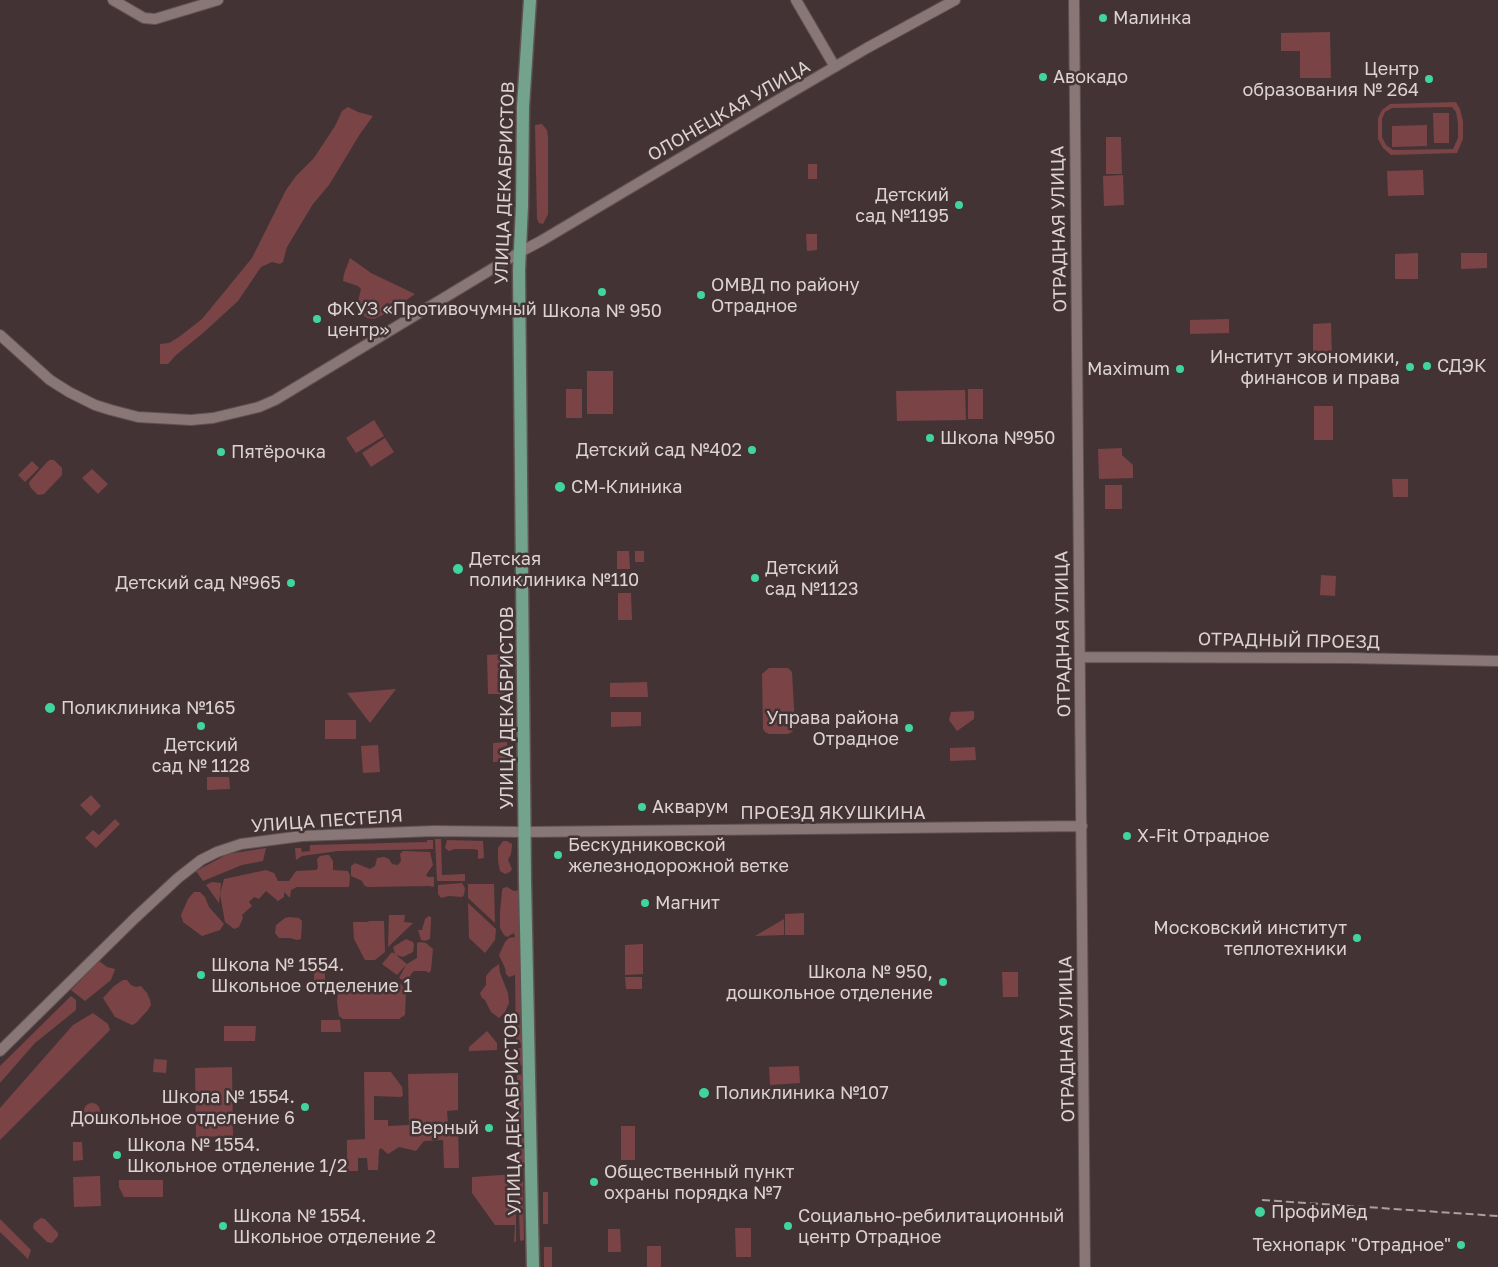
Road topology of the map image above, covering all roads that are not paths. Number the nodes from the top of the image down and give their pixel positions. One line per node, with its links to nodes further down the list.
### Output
1 (113, 0): 2 (street)
2 (218, 0)
3 (530, 0): 8 (main road, УЛИЦА ДЕКАБРИСТОВ)
4 (796, 0): 7 (street)
5 (955, 0): 7 (street, ОЛОНЕЦКАЯ УЛИЦА)
6 (1074, 0): 10 (street, ОТРАДНАЯ УЛИЦА)
7 (836, 67): 8 (street, ОЛОНЕЦКАЯ УЛИЦА)
8 (520, 252): 9 (street, ОЛОНЕЦКАЯ УЛИЦА); 13 (main road, УЛИЦА ДЕКАБРИСТОВ)
9 (0, 335)
10 (1080, 657): 11 (street, ОТРАДНЫЙ ПРОЕЗД); 12 (street, ОТРАДНАЯ УЛИЦА)
11 (1498, 661)
12 (1082, 826): 13 (street, ПРОЕЗД ЯКУШКИНА); 16 (street, ОТРАДНАЯ УЛИЦА)
13 (525, 832): 14 (street, УЛИЦА ПЕСТЕЛЯ); 15 (main road, УЛИЦА ДЕКАБРИСТОВ)
14 (0, 1051)
15 (533, 1267)
16 (1085, 1267)

